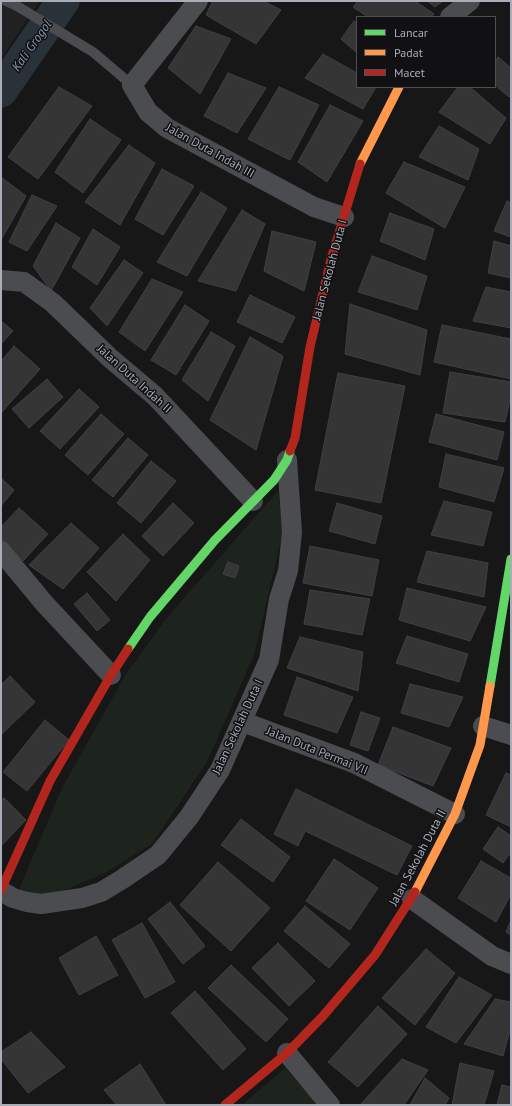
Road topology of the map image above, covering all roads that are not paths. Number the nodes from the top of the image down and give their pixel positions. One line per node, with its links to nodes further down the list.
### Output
1 (6, 1): 5 (lane, Jalan Duta Indah III)
2 (198, 1): 5 (street)
3 (470, 1): 4 (street)
4 (451, 16)
5 (132, 85): 7 (street, Jalan Duta Indah III)
6 (398, 88): 7 (street, Jalan Sekolah Duta I)
7 (344, 217): 9 (street, Jalan Sekolah Duta I)
8 (1, 280): 10 (street, Jalan Duta Indah II)
9 (287, 460): 10 (street, Jalan Sekolah Duta I); 14 (street, Jalan Sekolah Duta I)
10 (253, 501): 13 (street, Jalan Sekolah Duta I)
11 (1, 551): 13 (street)
12 (511, 559): 15 (street, Jalan Sekolah Duta II)
13 (111, 675): 18 (street, Jalan Sekolah Duta I)
14 (243, 722): 17 (street, Jalan Duta Permai VII); 18 (street, Jalan Sekolah Duta I)
15 (483, 726): 16 (street); 17 (street, Jalan Sekolah Duta II)
16 (511, 735)
17 (455, 814): 19 (street, Jalan Sekolah Duta II)
18 (1, 890)
19 (412, 899): 20 (street); 21 (street, Jalan Sekolah Duta II)
20 (511, 964)
21 (287, 1052): 22 (street, Jalan Sekolah Duta II); 23 (street)
22 (225, 1105)
23 (330, 1105)

